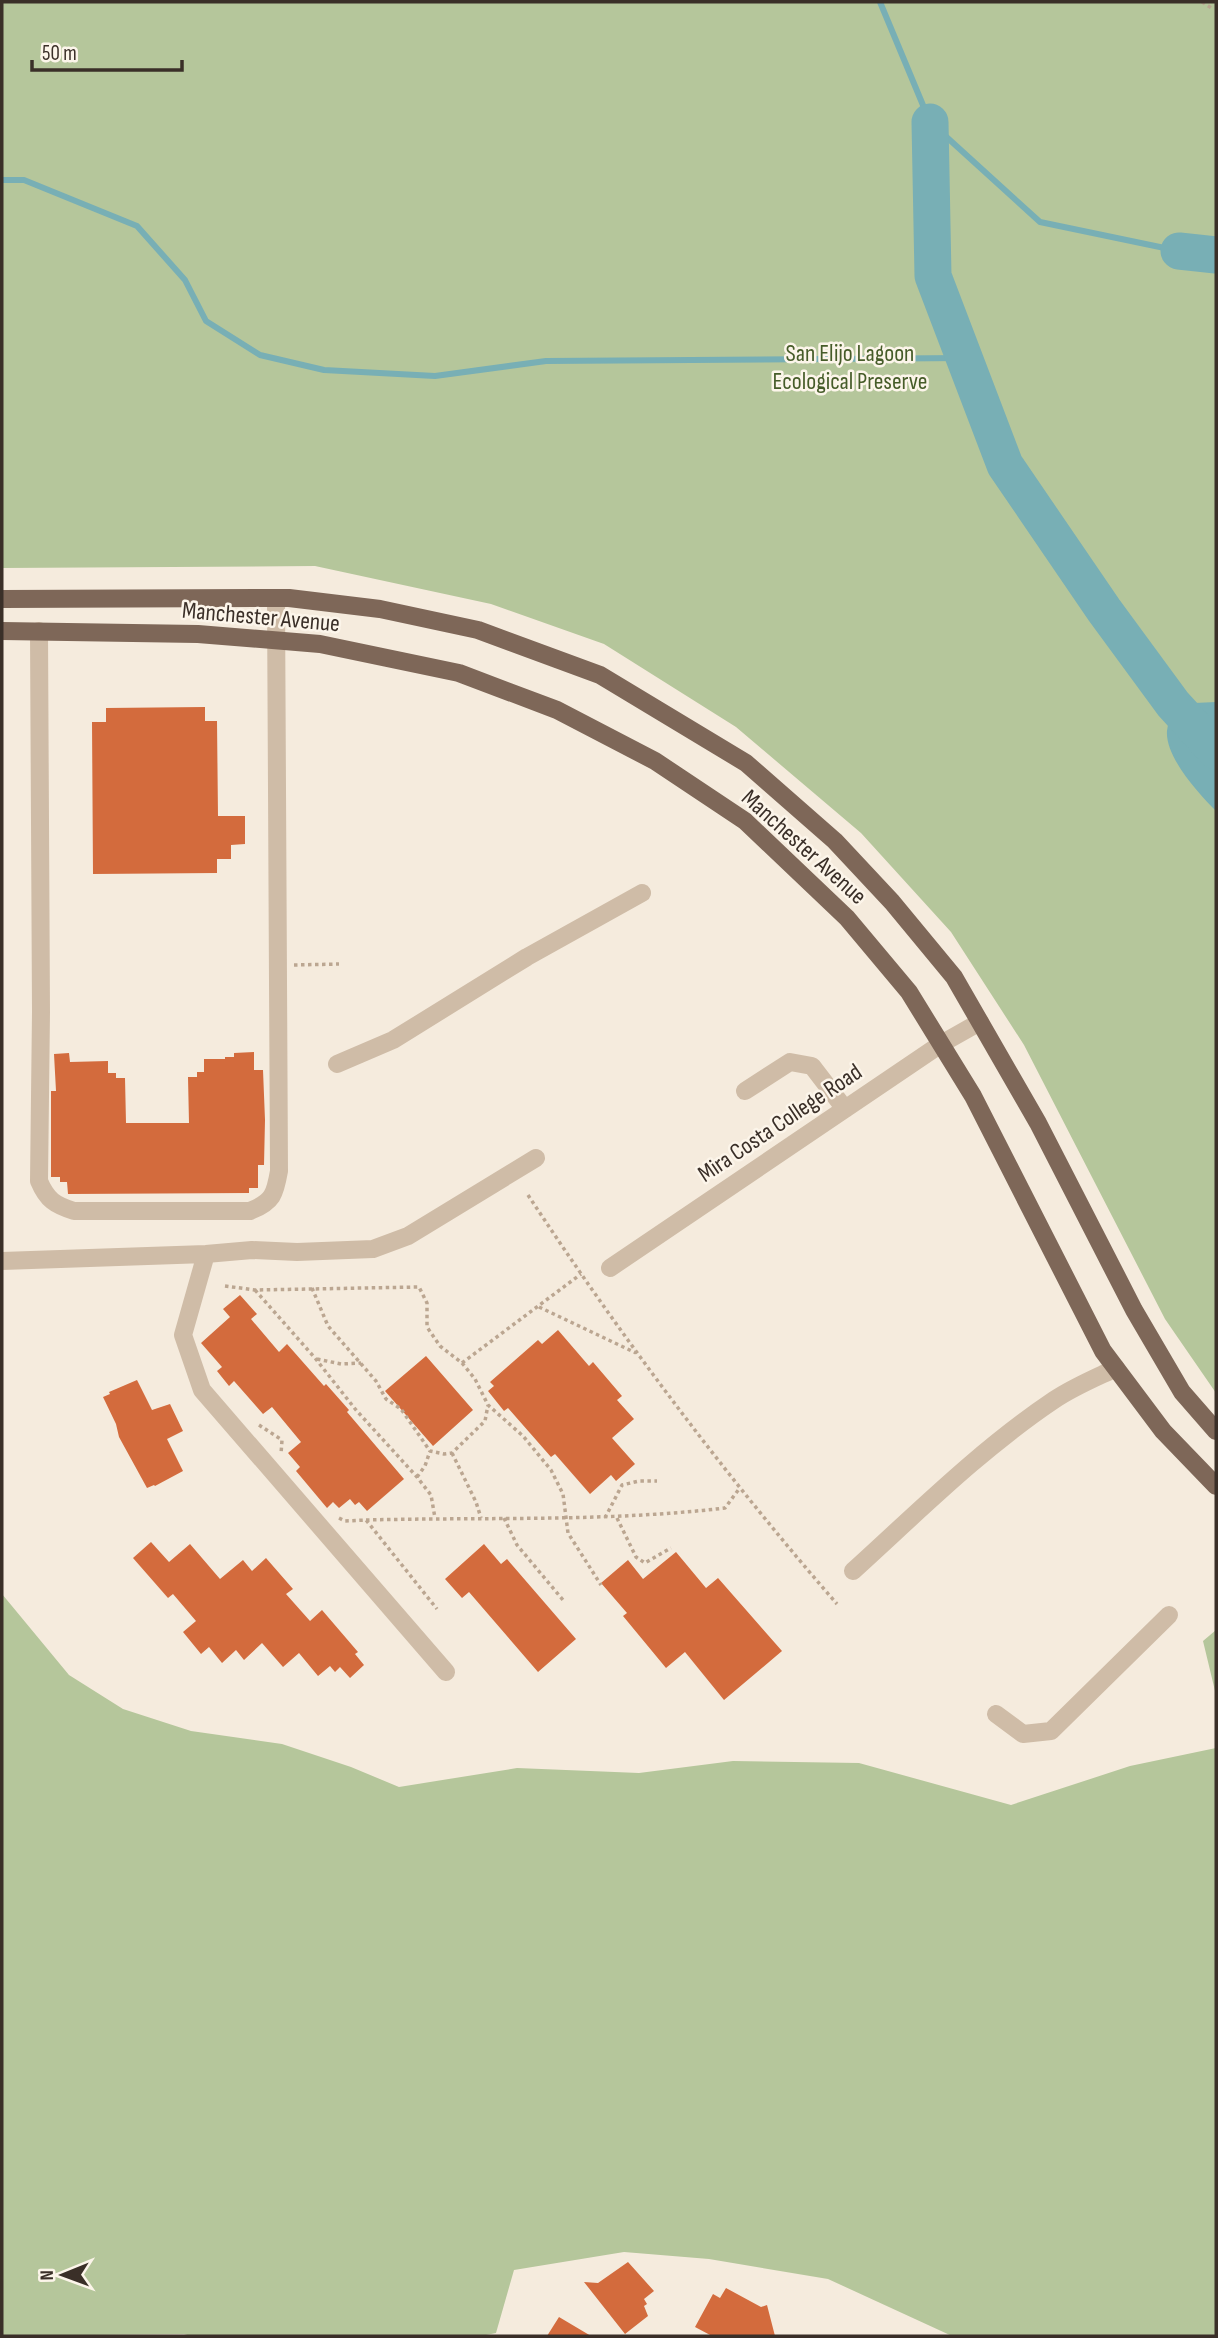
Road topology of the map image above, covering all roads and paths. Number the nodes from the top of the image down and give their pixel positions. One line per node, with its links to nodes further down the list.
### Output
1 (1202, 2): 2 (path)
2 (1213, 9)
3 (276, 598): 4 (main road, Manchester Avenue); 7 (street); 11 (main road, Manchester Avenue)
4 (2, 600)
5 (2, 631): 6 (main road, Manchester Avenue)
6 (39, 631): 7 (main road, Manchester Avenue); 10 (street)
7 (276, 640): 10 (street); 12 (main road, Manchester Avenue)
8 (642, 893): 13 (street)
9 (339, 964): 10 (path)
10 (278, 965)
11 (980, 1023): 12 (street, Mira Costa College Road); 33 (main road, Manchester Avenue)
12 (941, 1044): 15 (street, Mira Costa College Road); 30 (main road, Manchester Avenue)
13 (337, 1064)
14 (745, 1091): 15 (street)
15 (845, 1109): 20 (street, Mira Costa College Road)
16 (536, 1158): 18 (street)
17 (528, 1195): 21 (path)
18 (206, 1254): 19 (street); 56 (street)
19 (2, 1261)
20 (610, 1268)
21 (581, 1274): 25 (path); 26 (path)
22 (225, 1286): 24 (path)
23 (312, 1288): 24 (path); 28 (path); 29 (path)
24 (255, 1290): 27 (path)
25 (538, 1306): 26 (path); 29 (path)
26 (638, 1354): 40 (path)
27 (315, 1358): 28 (path); 37 (path)
28 (361, 1363): 34 (path)
29 (462, 1363): 31 (path)
30 (1116, 1368): 39 (main road, Manchester Avenue); 50 (street)
31 (488, 1405): 35 (path); 42 (path)
32 (251, 1420): 36 (path)
33 (1216, 1431)
34 (430, 1451): 35 (path); 37 (path)
35 (452, 1453): 44 (path)
36 (281, 1457)
37 (417, 1476): 43 (path)
38 (657, 1480): 46 (path)
39 (1216, 1486)
40 (739, 1489): 47 (path); 53 (path)
41 (331, 1515): 48 (path)
42 (564, 1517): 45 (path); 46 (path); 51 (path)
43 (435, 1518): 44 (path); 48 (path)
44 (481, 1518): 45 (path)
45 (504, 1518): 52 (path)
46 (605, 1518): 47 (path)
47 (617, 1518): 49 (path)
48 (366, 1520): 54 (path)
49 (671, 1548)
50 (853, 1571)
51 (601, 1585)
52 (563, 1600)
53 (836, 1604)
54 (437, 1609)
55 (1169, 1615): 57 (street)
56 (446, 1672)
57 (996, 1714)

